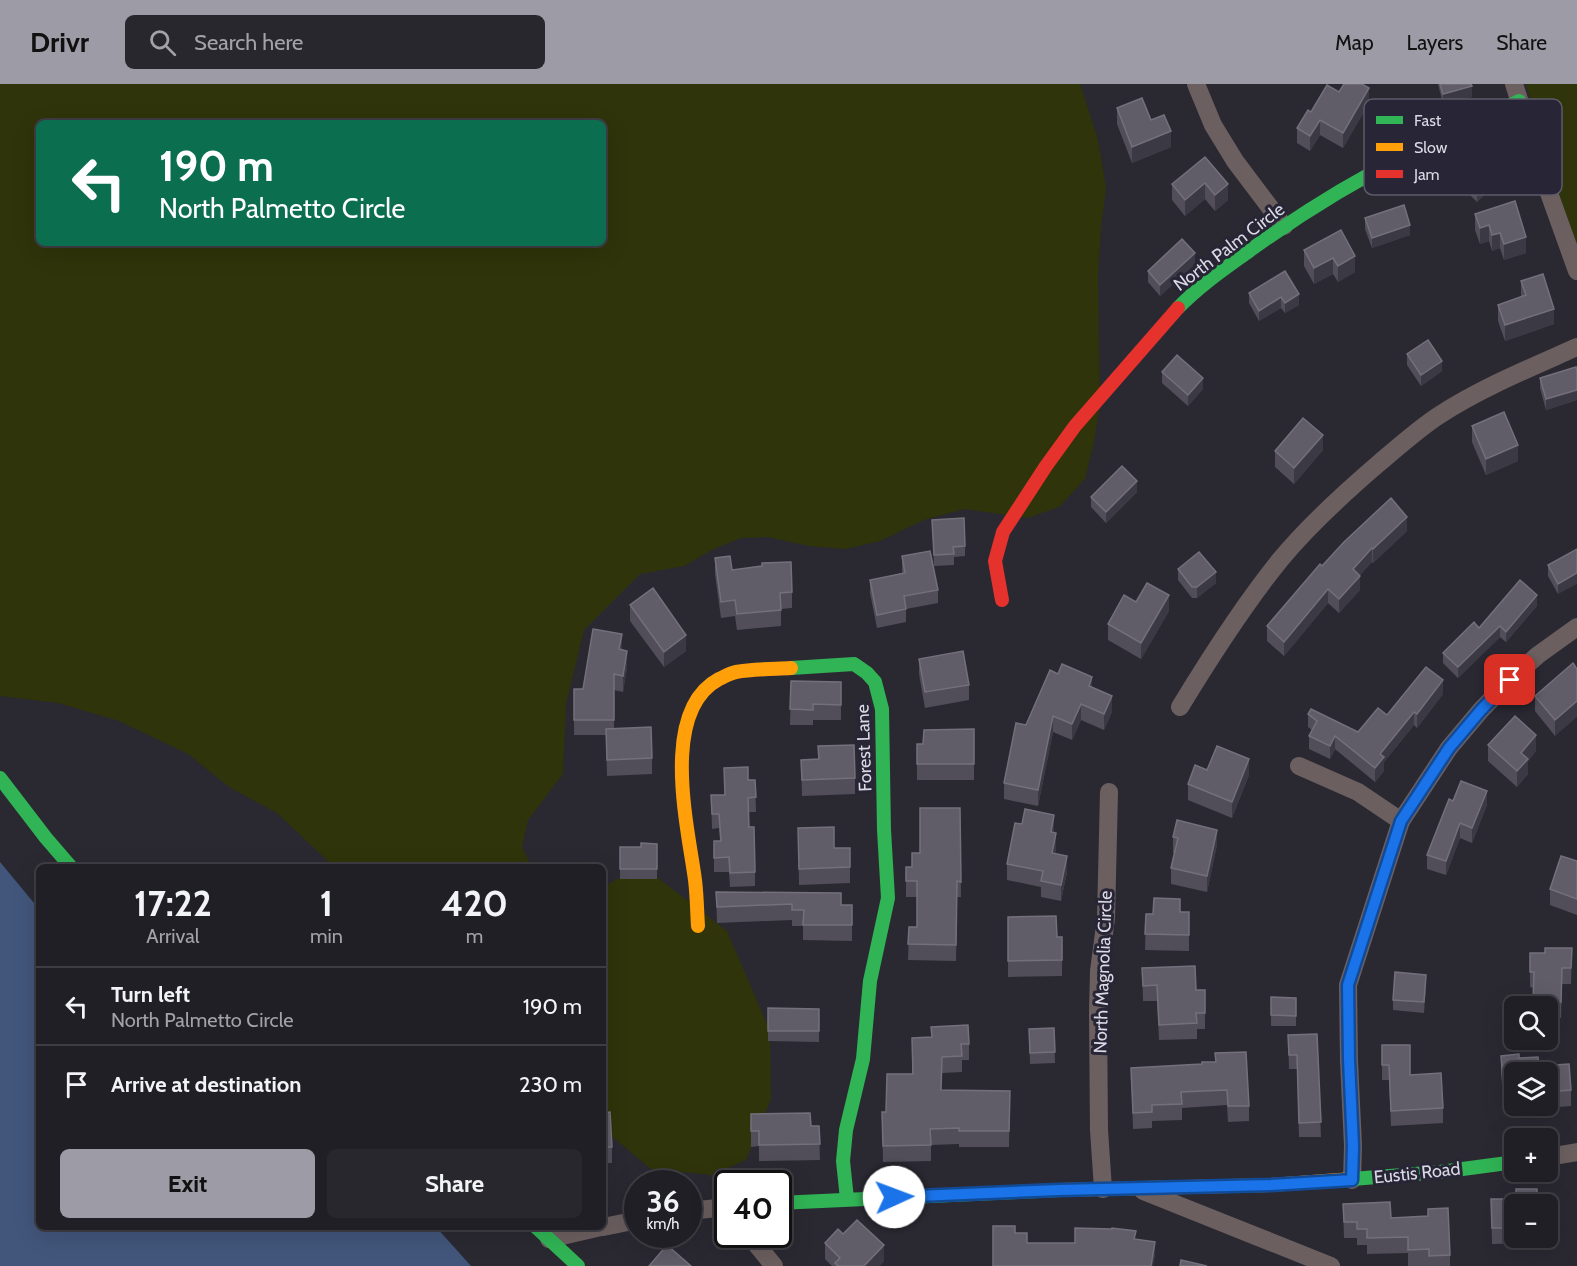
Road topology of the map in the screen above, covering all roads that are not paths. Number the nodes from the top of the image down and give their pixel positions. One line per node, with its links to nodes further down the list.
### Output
1 (1196, 84): 4 (street)
2 (1364, 178): 4 (street, North Palm Circle)
3 (1550, 195): 5 (street)
4 (1284, 226): 7 (street, North Palm Circle)
5 (1577, 271)
6 (1577, 347): 9 (street)
7 (1002, 600)
8 (1577, 627): 13 (street)
9 (1180, 707)
10 (1299, 766): 13 (street)
11 (0, 778): 14 (street)
12 (1109, 792): 20 (street, North Magnolia Circle)
13 (1401, 821): 19 (street)
14 (68, 864)
15 (698, 926): 22 (street, Forest Lane)
16 (1577, 1152): 17 (street)
17 (1558, 1155)
18 (1504, 1163): 19 (street, Eustis Road)
19 (1352, 1180): 21 (street, Eustis Road)
20 (1103, 1189): 21 (street, Eustis Road); 22 (street, Eustis Road)
21 (1137, 1189): 31 (street)
22 (847, 1199): 23 (street, Eustis Road)
23 (792, 1202)
24 (624, 1223): 25 (street)
25 (606, 1226)
26 (572, 1230): 27 (street)
27 (543, 1233): 29 (street)
28 (759, 1248): 30 (street)
29 (578, 1266)
30 (774, 1266)
31 (1331, 1266)

